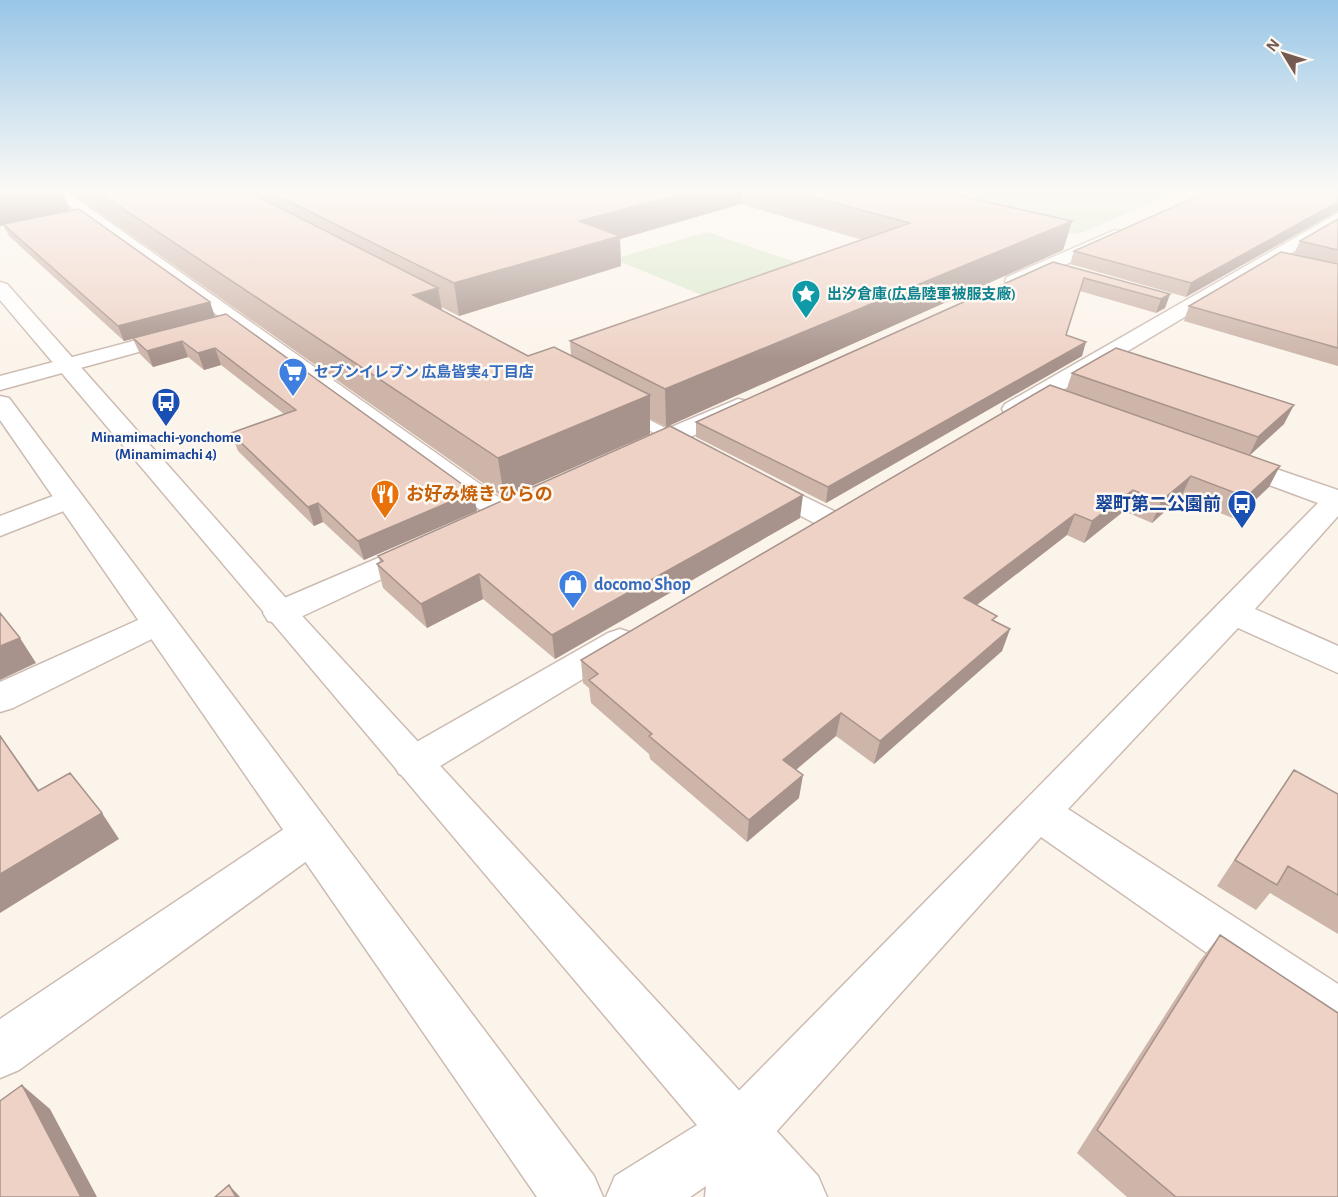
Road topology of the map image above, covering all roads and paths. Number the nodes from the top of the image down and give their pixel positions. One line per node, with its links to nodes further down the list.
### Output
1 (137, 248): 8 (street)
2 (1087, 248): 4 (street)
3 (1299, 248): 11 (street)
4 (1047, 266): 5 (street); 7 (street)
5 (1080, 275)
6 (0, 288): 9 (street)
7 (993, 290)
8 (236, 320): 9 (street); 24 (street)
9 (67, 366): 10 (street); 28 (street)
10 (0, 383)
11 (1042, 393): 14 (street); 16 (street)
12 (756, 397): 17 (street)
13 (0, 403): 22 (street)
14 (1074, 405)
15 (617, 408): 17 (lane)
16 (991, 423)
17 (670, 436): 18 (street); 20 (street)
18 (701, 453)
19 (1206, 453): 23 (street)
20 (617, 460)
21 (744, 475): 26 (street)
22 (69, 499): 25 (street); 30 (street)
23 (1338, 500): 29 (street)
24 (501, 512)
25 (0, 527)
26 (797, 537)
27 (437, 541): 28 (street)
28 (280, 612): 34 (street)
29 (1233, 612): 32 (street); 35 (street)
30 (158, 622): 33 (street); 36 (street)
31 (643, 627): 34 (street)
32 (1338, 661)
33 (0, 698)
34 (413, 763): 39 (street)
35 (1038, 812): 37 (street); 39 (street)
36 (311, 834): 38 (street); 40 (street)
37 (1338, 1014)
38 (0, 1052)
39 (738, 1132): 41 (street); 42 (street); 43 (street)
40 (573, 1197)
41 (636, 1197)
42 (735, 1197)
43 (797, 1197)

